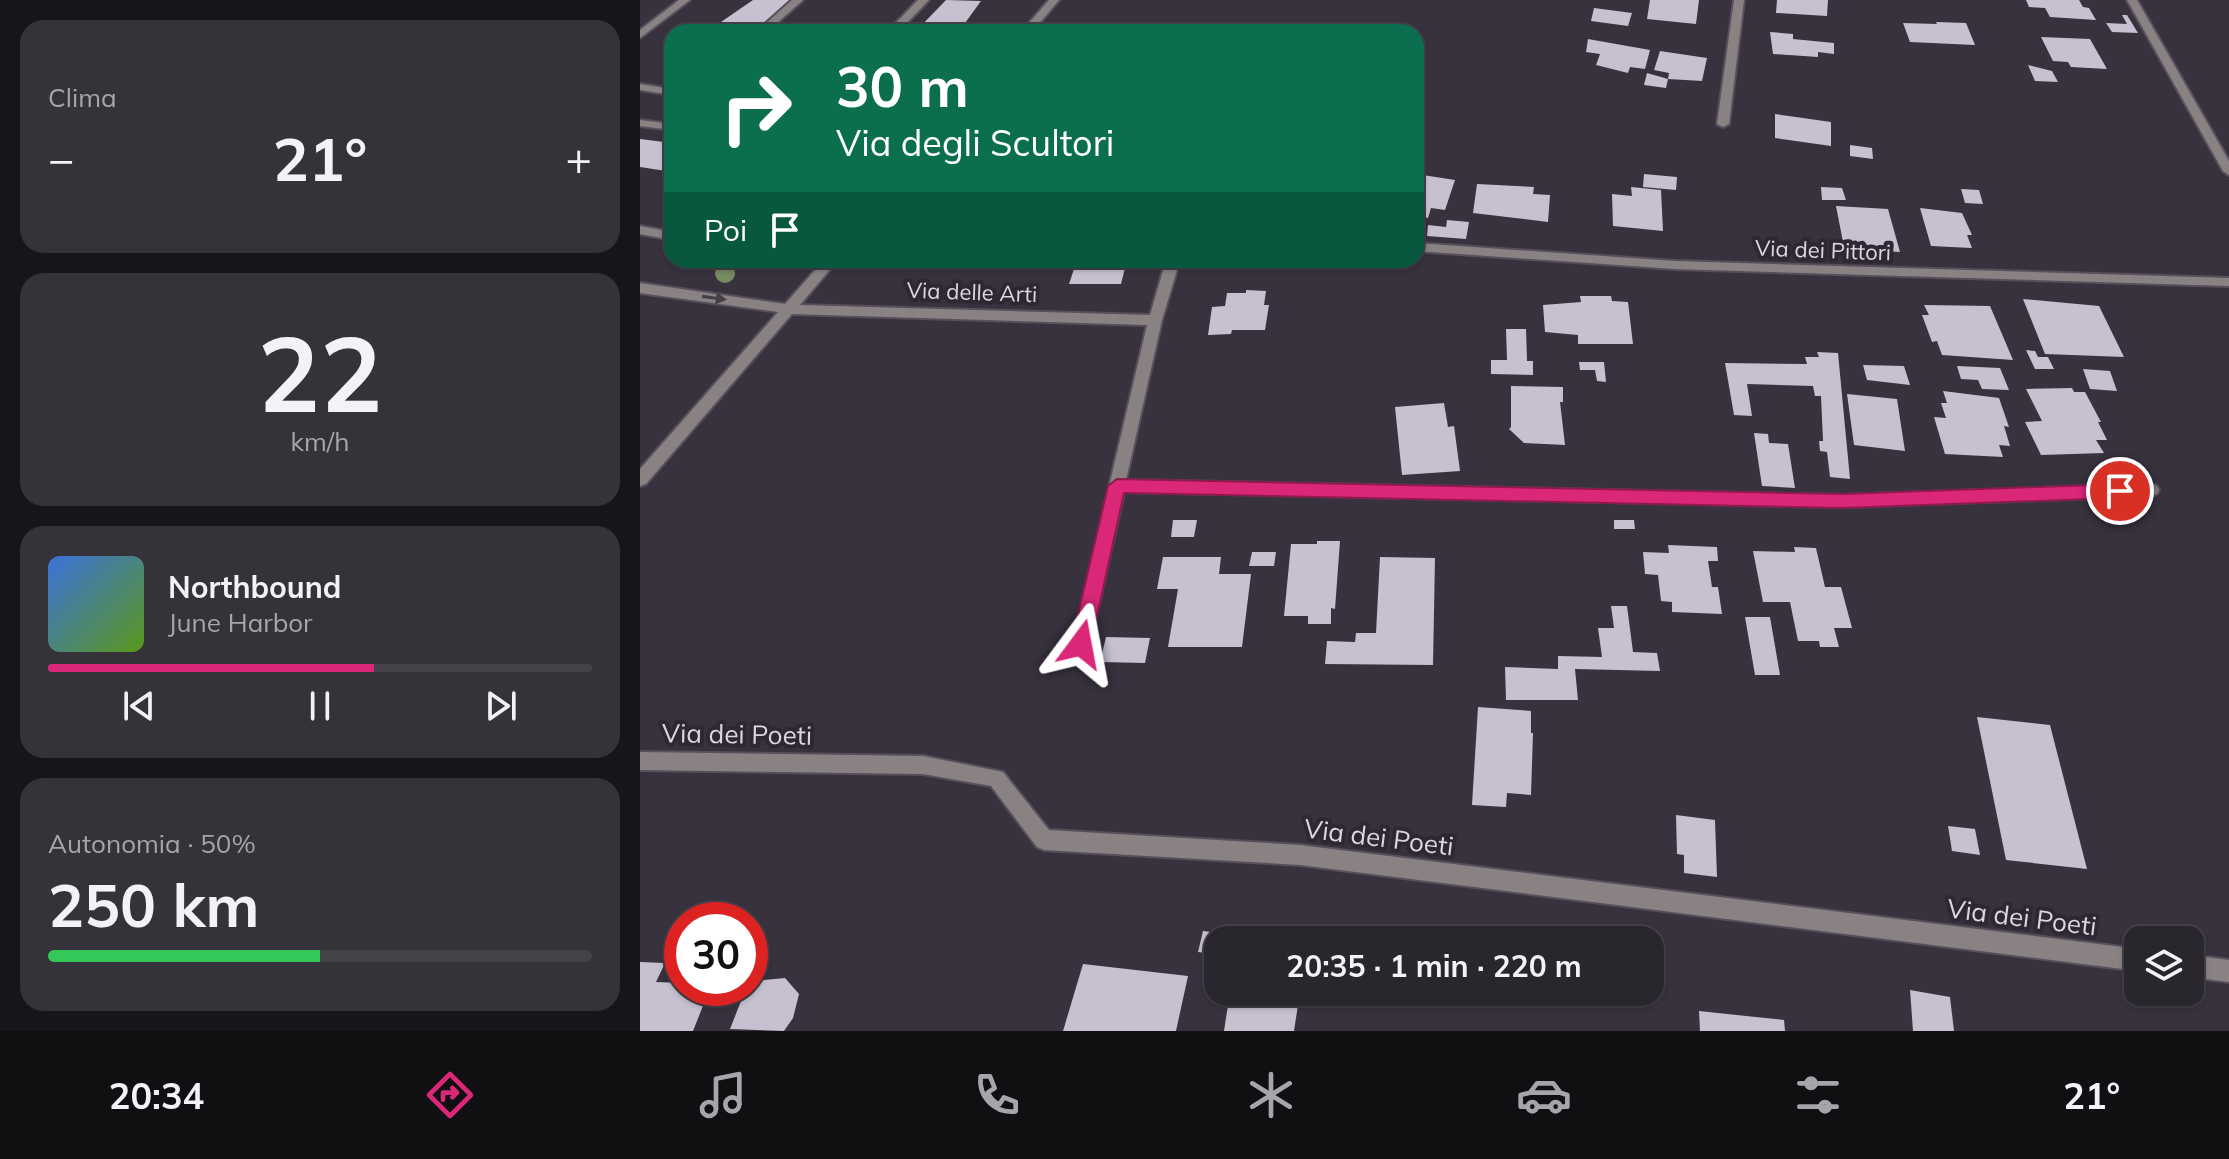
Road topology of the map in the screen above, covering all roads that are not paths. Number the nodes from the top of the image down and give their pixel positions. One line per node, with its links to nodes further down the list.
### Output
1 (685, 0): 10 (street)
2 (798, 0): 7 (street)
3 (924, 0): 8 (street)
4 (1054, 0): 9 (street)
5 (1739, 0): 14 (street)
6 (2132, 0): 16 (street)
7 (770, 24)
8 (900, 24)
9 (1033, 24)
10 (640, 35)
11 (640, 87): 12 (street)
12 (664, 91)
13 (640, 123): 15 (street)
14 (1723, 124)
15 (664, 126)
16 (2229, 171)
17 (640, 230): 18 (street)
18 (664, 234)
19 (1424, 248): 22 (street, Via dei Pittori)
20 (821, 268): 24 (street)
21 (1171, 268): 25 (street)
22 (2229, 282)
23 (640, 288): 24 (street, Via delle Arti, one-way to 24)
24 (788, 309): 25 (street, Via delle Arti); 26 (street)
25 (1155, 320): 27 (street)
26 (640, 480)
27 (1117, 486): 28 (street); 29 (street)
28 (2151, 490)
29 (1081, 644)
30 (640, 761): 31 (street, Via dei Poeti)
31 (2124, 958)
32 (2204, 968): 33 (street)
33 (2229, 971)

